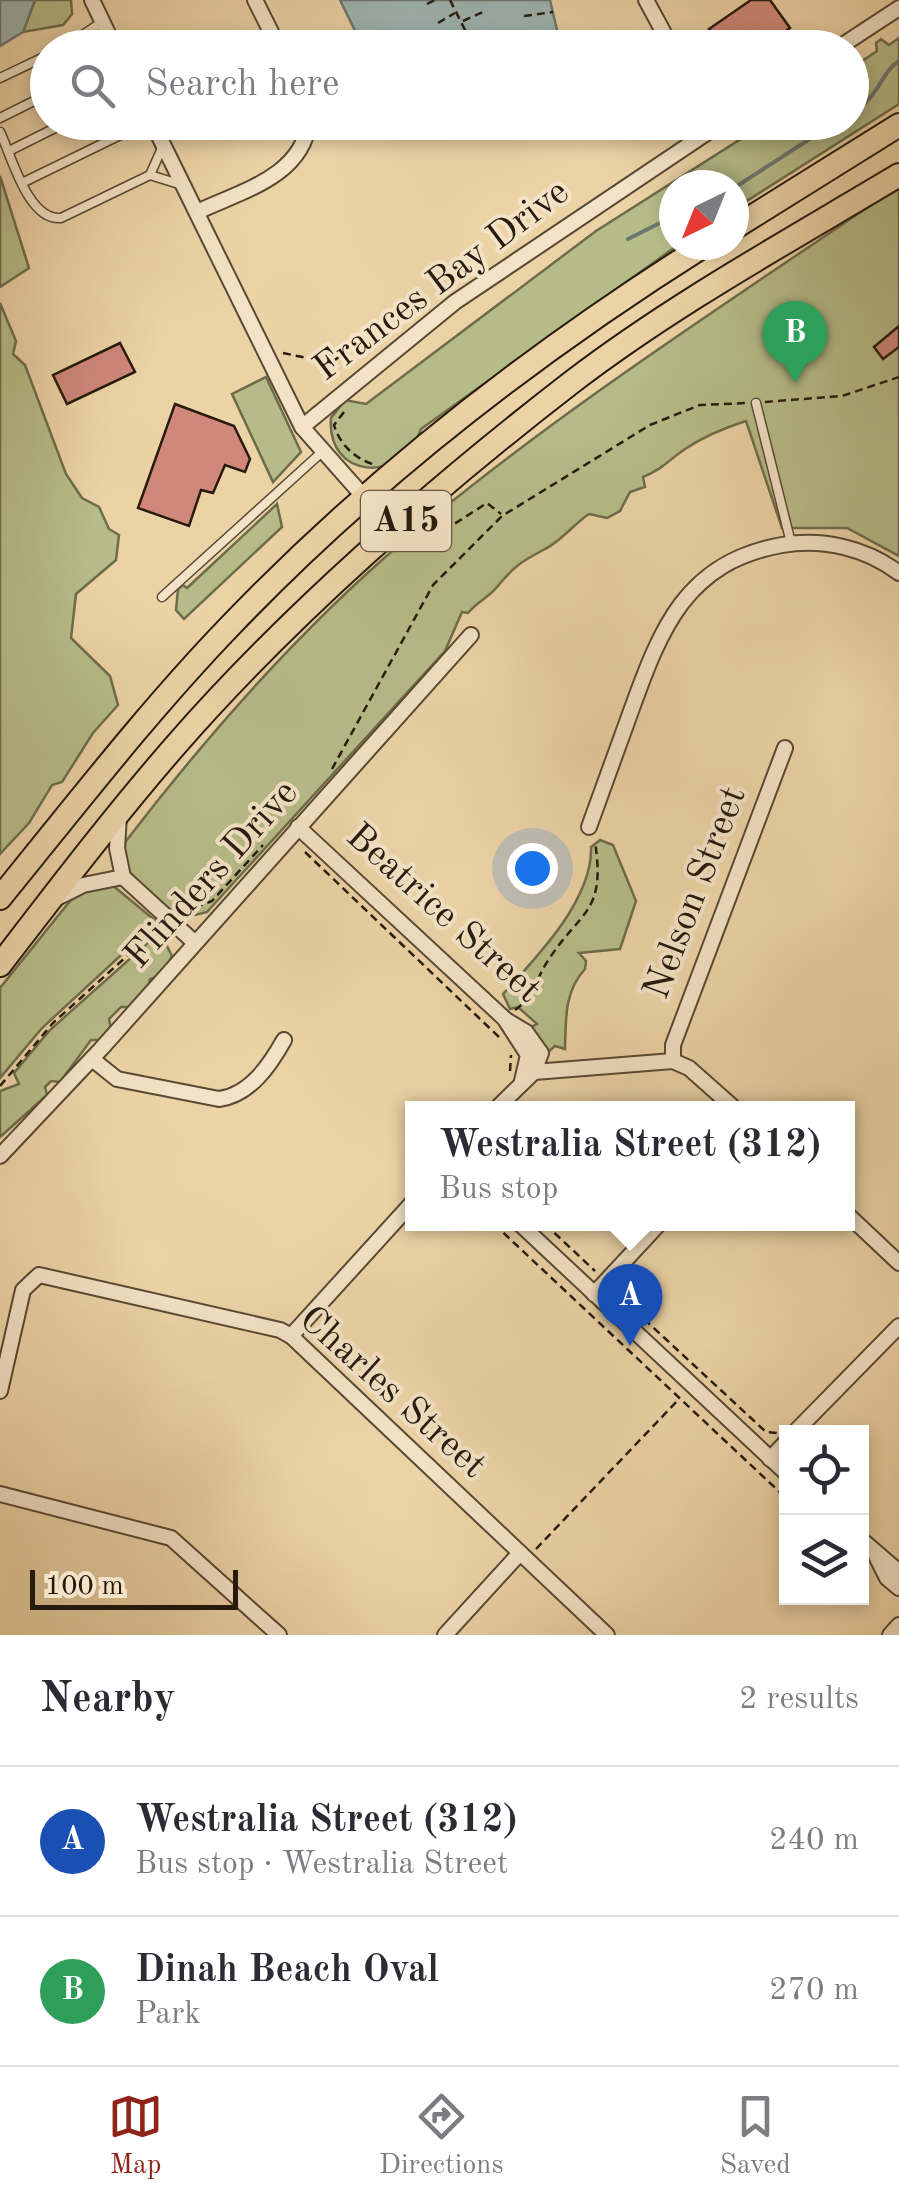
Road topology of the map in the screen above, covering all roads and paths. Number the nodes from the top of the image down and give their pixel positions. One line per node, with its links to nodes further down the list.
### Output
1 (92, 0): 13 (street)
2 (256, 0): 18 (street)
3 (435, 0): 7 (path)
4 (646, 0): 20 (street)
5 (894, 0): 8 (street)
6 (453, 1): 11 (path)
7 (427, 4)
8 (899, 8): 21 (street)
9 (482, 12): 14 (path)
10 (553, 12): 12 (path)
11 (457, 13): 14 (path); 15 (path)
12 (524, 16)
13 (102, 22): 16 (lane); 17 (street)
14 (462, 22): 19 (path)
15 (438, 23)
16 (93, 30)
17 (106, 30)
18 (270, 30)
19 (466, 30)
20 (662, 30)
21 (865, 30)
22 (30, 64): 23 (lane)
23 (0, 78)
24 (30, 103): 25 (lane)
25 (0, 118)
26 (899, 125): 38 (main road)
27 (0, 132): 35 (lane)
28 (899, 135): 38 (main road)
29 (32, 140): 35 (lane)
30 (105, 140): 39 (lane)
31 (161, 140): 37 (lane)
32 (162, 140): 40 (street)
33 (302, 140): 40 (street)
34 (694, 140): 47 (street, Frances Bay Drive)
35 (9, 152): 39 (lane)
36 (899, 175): 52 (main road, A15)
37 (150, 176): 39 (lane); 40 (lane)
38 (814, 180): 41 (main road)
39 (24, 182)
40 (194, 205): 49 (street)
41 (749, 219)
42 (683, 260): 51 (main road, A15)
43 (358, 342): 45 (path)
44 (280, 353): 45 (path)
45 (325, 362): 47 (path)
46 (899, 377): 48 (path)
47 (339, 397): 49 (street, Frances Bay Drive)
48 (756, 403): 53 (lane); 58 (path)
49 (302, 427): 50 (street)
50 (322, 452): 51 (street); 55 (lane)
51 (364, 497): 52 (main road); 65 (main road, A15)
52 (395, 529): 59 (main road, A15)
53 (791, 544): 54 (street); 60 (street)
54 (899, 574)
55 (162, 597)
56 (471, 635): 61 (street, Flinders Drive)
57 (785, 748): 76 (street, Nelson Street)
58 (330, 773)
59 (119, 816): 64 (street); 66 (main road, A15)
60 (589, 826): 71 (path)
61 (298, 827): 69 (street, Flinders Drive); 71 (street, Beatrice Street)
62 (268, 840): 67 (path)
63 (303, 854): 73 (path)
64 (122, 878): 66 (street); 69 (street)
65 (0, 898)
66 (49, 902): 70 (main road, A15)
67 (178, 913)
68 (160, 926): 79 (path)
69 (194, 942): 75 (street, Flinders Drive)
70 (0, 965)
71 (506, 1020): 77 (street, Beatrice Street)
72 (284, 1040): 75 (street)
73 (503, 1041)
74 (512, 1050): 78 (path)
75 (92, 1060): 82 (street, Flinders Drive)
76 (673, 1061): 77 (street); 81 (street)
77 (541, 1063): 78 (street)
78 (518, 1078): 80 (street)
79 (0, 1086)
80 (502, 1101)
81 (726, 1101)
82 (0, 1156)
83 (405, 1210): 93 (street)
84 (855, 1221): 89 (street)
85 (501, 1231): 95 (path)
86 (527, 1231): 91 (street)
87 (552, 1231): 90 (path)
88 (652, 1231): 90 (street)
89 (899, 1263)
90 (610, 1276): 91 (street); 97 (path)
91 (594, 1294): 99 (street)
92 (899, 1326): 96 (street)
93 (291, 1336): 94 (street, Charles Street); 105 (street, Charles Street)
94 (0, 1391)
95 (680, 1398): 101 (path); 105 (path)
96 (803, 1425)
97 (779, 1432)
98 (779, 1448): 99 (street)
99 (770, 1458): 100 (street)
100 (779, 1466)
101 (779, 1491)
102 (0, 1494): 109 (street)
103 (869, 1546): 104 (street)
104 (874, 1551): 106 (street); 107 (street)
105 (520, 1553): 110 (street); 111 (street, Charles Street)
106 (899, 1572)
107 (899, 1588)
108 (899, 1625): 112 (street)
109 (279, 1635)
110 (444, 1635)
111 (608, 1635)
112 (890, 1635)

